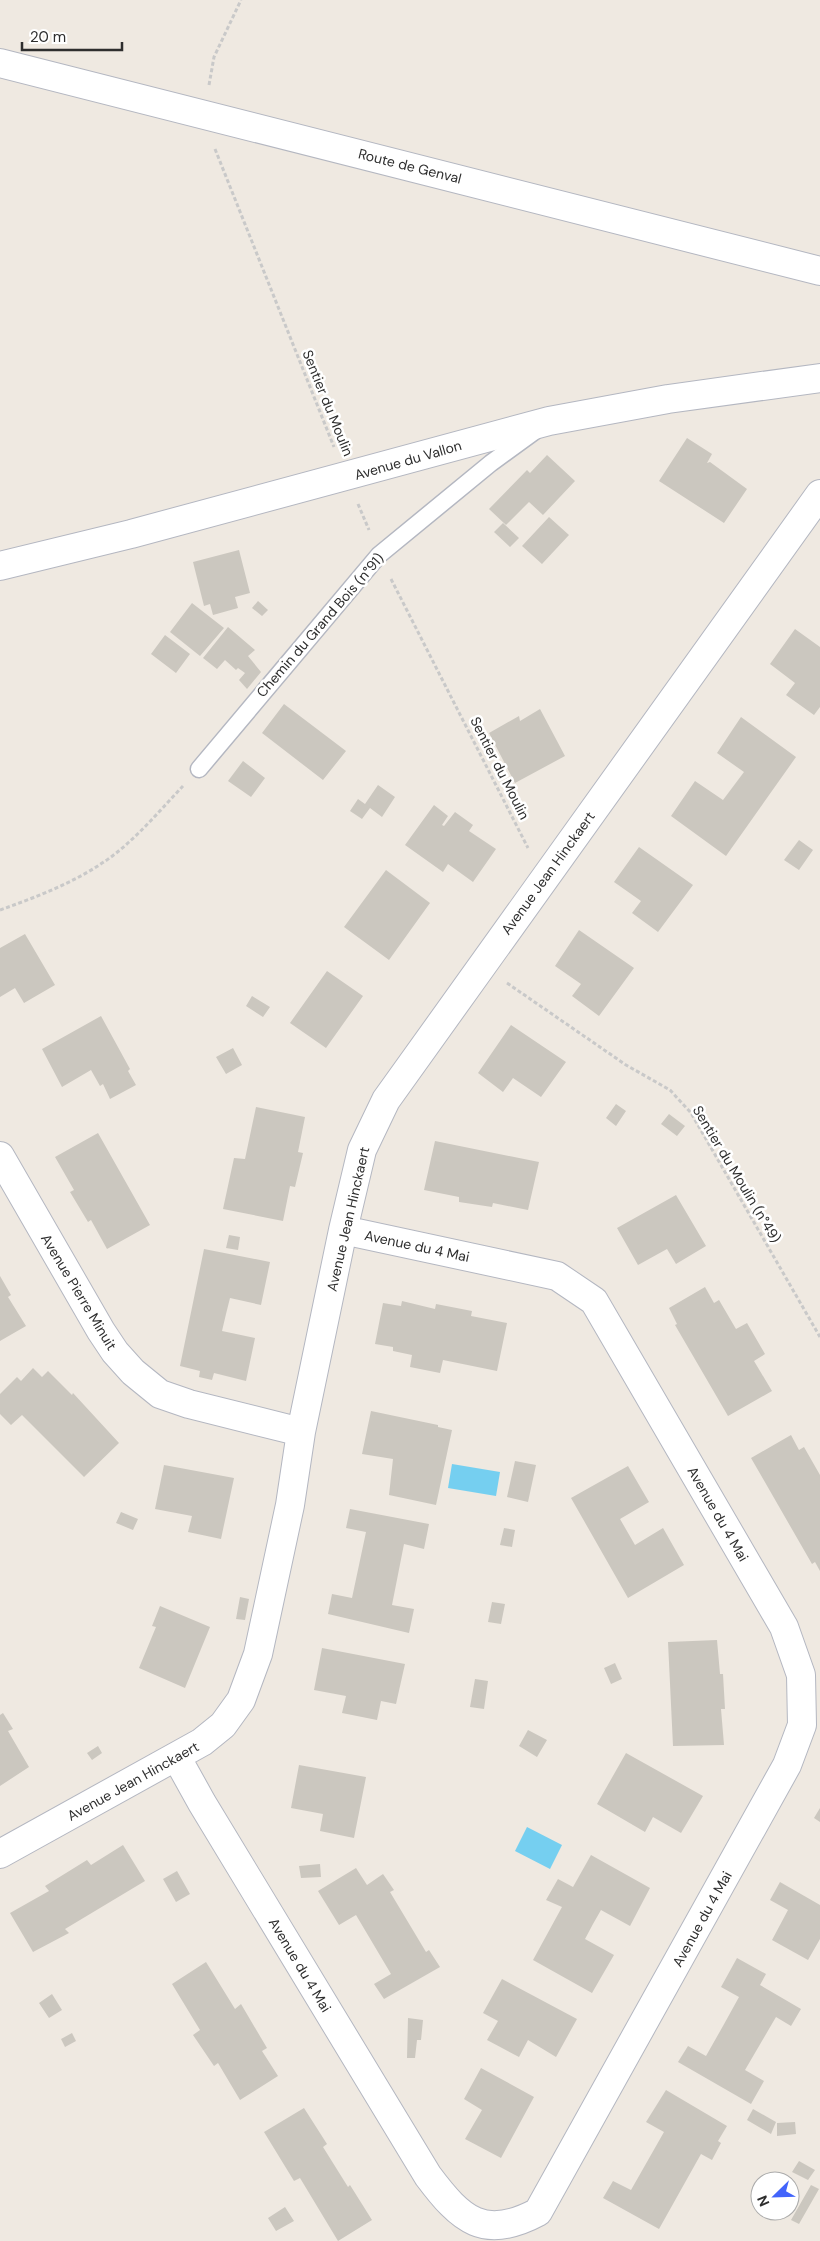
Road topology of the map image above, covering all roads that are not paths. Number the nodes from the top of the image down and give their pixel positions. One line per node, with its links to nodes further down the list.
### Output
1 (0, 62): 2 (street, Route de Genval)
2 (820, 271)
3 (820, 378): 4 (street, Avenue du Vallon)
4 (549, 421): 6 (street, Avenue du Vallon); 7 (lane, Chemin du Grand Bois (n°91))
5 (820, 494): 9 (street, Avenue Jean Hinckaert)
6 (0, 566)
7 (199, 769)
8 (0, 1156): 10 (street, Avenue Pierre Minuit)
9 (343, 1230): 10 (street, Avenue Jean Hinckaert); 11 (street, Avenue du 4 Mai)
10 (302, 1432): 11 (street, Avenue Jean Hinckaert)
11 (177, 1758): 12 (street, Avenue Jean Hinckaert)
12 (0, 1854)

